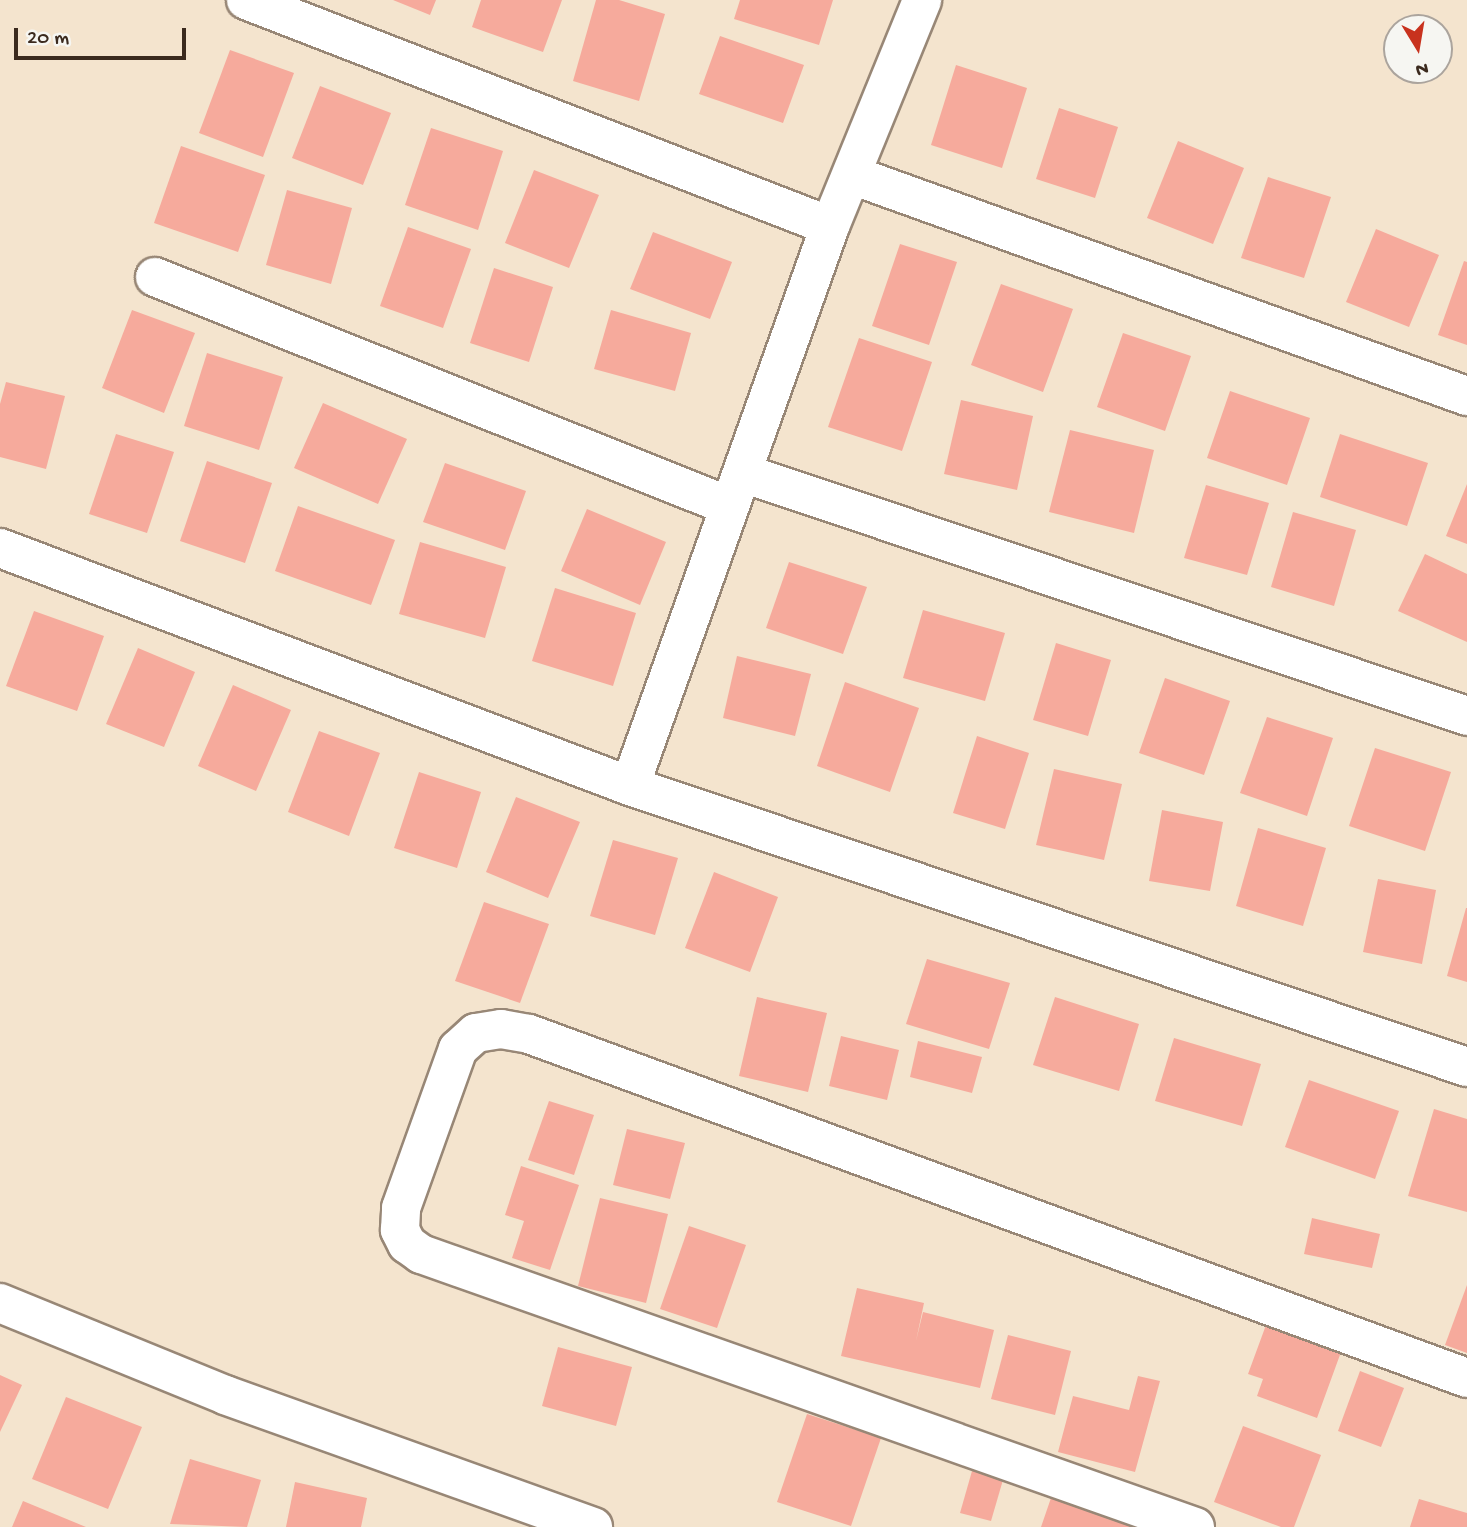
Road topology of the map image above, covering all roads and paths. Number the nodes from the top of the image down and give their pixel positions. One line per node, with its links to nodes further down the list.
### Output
1 (246, 0): 4 (street)
2 (922, 0): 3 (street)
3 (852, 175): 4 (street); 6 (street)
4 (830, 226): 7 (street)
5 (155, 277): 7 (street)
6 (1467, 396)
7 (736, 490): 9 (street); 10 (street)
8 (0, 548): 10 (street)
9 (1467, 716)
10 (631, 786): 11 (street)
11 (1467, 1066)
12 (0, 1303): 14 (street)
13 (1467, 1378): 15 (street)
14 (593, 1527)
15 (1195, 1527)

